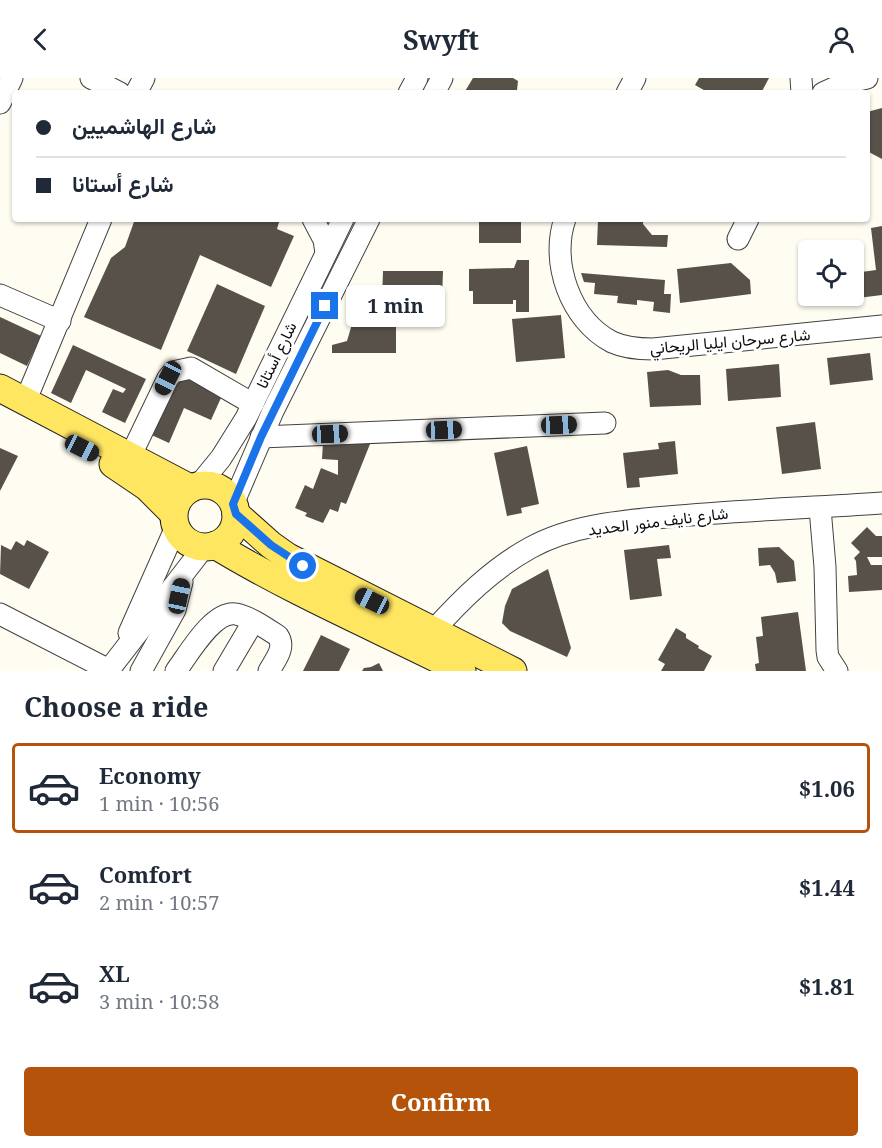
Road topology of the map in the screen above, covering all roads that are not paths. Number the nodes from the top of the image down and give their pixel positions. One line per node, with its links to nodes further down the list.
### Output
1 (91, 78): 3 (street)
2 (867, 78): 4 (street)
3 (114, 90)
4 (830, 90)
5 (100, 222): 14 (street)
6 (315, 222): 12 (street)
7 (342, 222): 12 (street, شارع أستانا)
8 (368, 222): 20 (street, شارع أستانا)
9 (565, 222): 15 (street, شارع سرحان ايليا الريحاني)
10 (746, 222): 11 (street)
11 (738, 239)
12 (326, 253): 18 (street, شارع أستانا)
13 (0, 295): 14 (street)
14 (60, 321): 17 (street)
15 (882, 326)
16 (0, 388): 17 (main road)
17 (13, 404): 21 (main road); 26 (main road)
18 (253, 404): 21 (street); 22 (street, شارع أستانا)
19 (605, 423): 20 (street)
20 (261, 437): 25 (street, شارع أستانا)
21 (130, 457): 22 (main road)
22 (194, 487): 25 (main road); 26 (main road)
23 (882, 503): 24 (street, شارع نايف منور الحديد)
24 (820, 508): 31 (street, شارع نايف منور الحديد); 39 (street)
25 (234, 509): 27 (main road); 31 (main road)
26 (175, 520): 27 (main road); 32 (street)
27 (210, 546): 28 (street); 37 (main road)
28 (183, 576): 32 (street); 33 (street)
29 (0, 614): 32 (street)
30 (253, 622): 34 (street); 35 (street); 36 (street)
31 (433, 631): 38 (main road)
32 (112, 666)
33 (141, 671)
34 (176, 671)
35 (224, 671)
36 (269, 671)
37 (462, 671)
38 (513, 671)
39 (837, 671)

